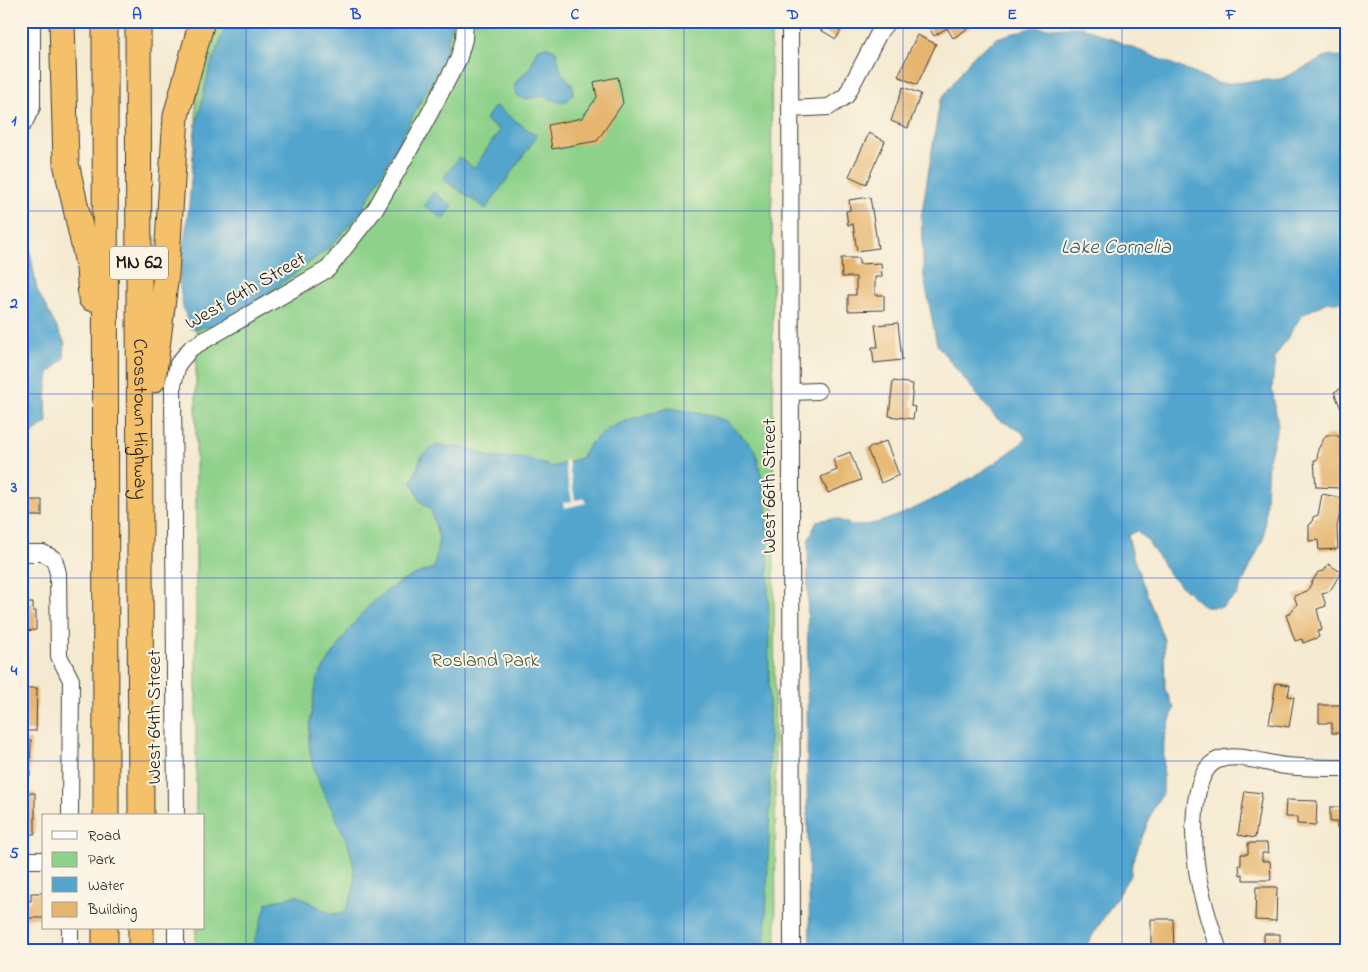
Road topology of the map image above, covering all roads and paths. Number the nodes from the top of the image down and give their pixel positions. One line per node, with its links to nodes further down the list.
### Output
1 (32, 21): 10 (street)
2 (62, 21): 13 (highway)
3 (105, 21): 13 (highway, Crosstown Highway / MN 62)
4 (138, 21): 14 (highway, Crosstown Highway / MN 62)
5 (202, 21): 14 (highway)
6 (465, 21): 20 (street, West 64th Street)
7 (790, 21): 9 (street, West 66th Street)
8 (888, 21): 9 (street)
9 (790, 109): 12 (street, West 66th Street)
10 (23, 123)
11 (818, 391): 12 (street)
12 (791, 392): 31 (street, West 66th Street)
13 (107, 500): 18 (highway, Crosstown Highway / MN 62)
14 (140, 504): 19 (highway, Crosstown Highway / MN 62)
15 (21, 553): 17 (street)
16 (1347, 768): 32 (street)
17 (70, 814)
18 (106, 814)
19 (141, 814)
20 (176, 814)
21 (21, 860): 22 (street)
22 (42, 860)
23 (70, 930): 27 (street)
24 (105, 930): 28 (highway)
25 (141, 930): 29 (highway)
26 (176, 930): 30 (street)
27 (70, 951)
28 (105, 951)
29 (141, 951)
30 (176, 951)
31 (792, 951)
32 (1219, 951)

